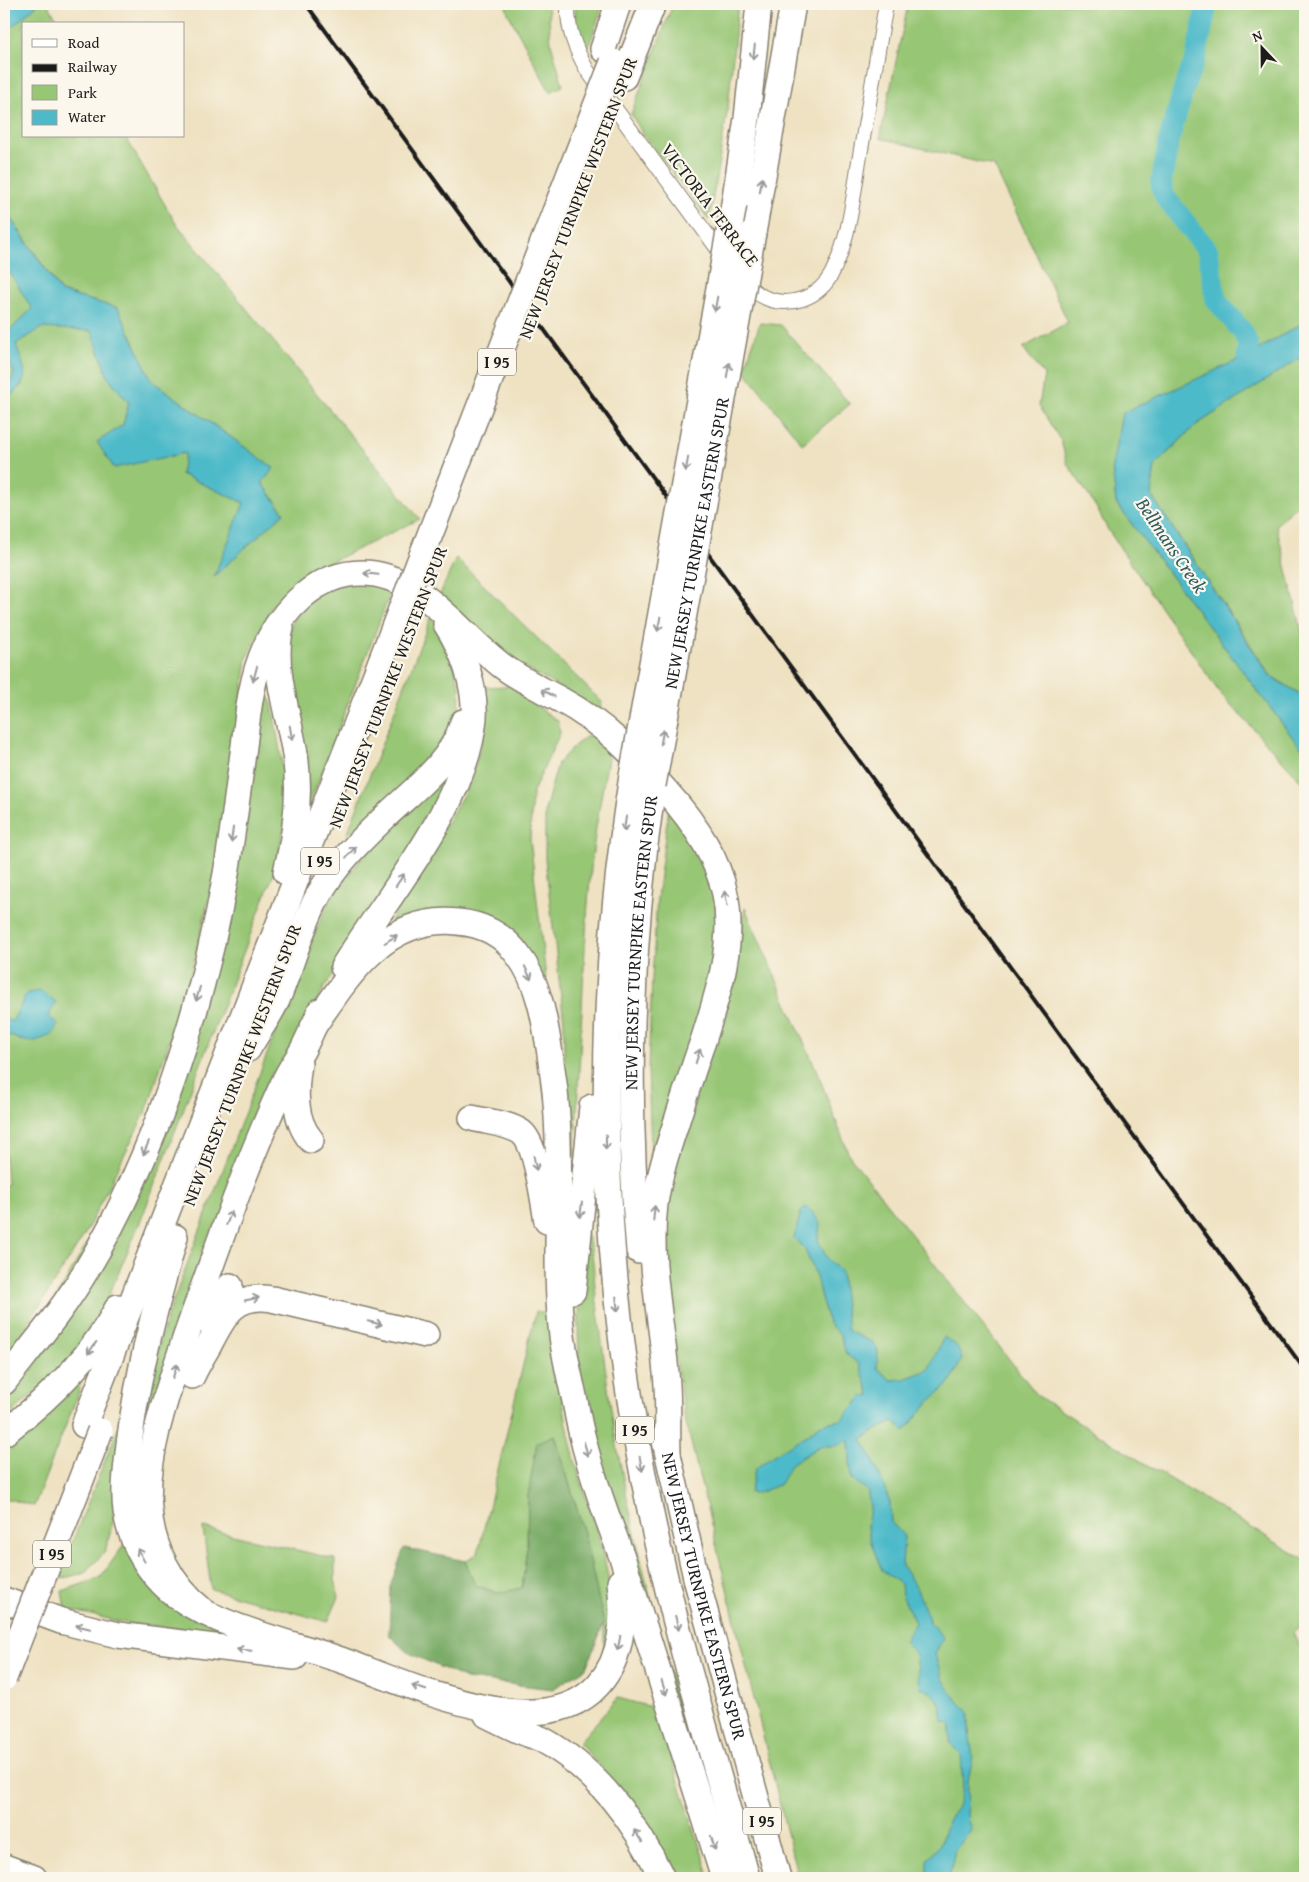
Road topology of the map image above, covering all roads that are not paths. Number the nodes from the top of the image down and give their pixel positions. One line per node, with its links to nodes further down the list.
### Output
1 (568, 4): 8 (street, VICTORIA TERRACE)
2 (618, 4): 10 (highway)
3 (636, 4): 10 (highway, NEW JERSEY TURNPIKE WESTERN SPUR / I 95)
4 (653, 4): 10 (highway, NEW JERSEY TURNPIKE WESTERN SPUR / I 95)
5 (759, 4): 15 (highway, NEW JERSEY TURNPIKE EASTERN SPUR / I 95, one-way to 15, bridge)
6 (787, 4): 9 (highway)
7 (793, 4): 9 (highway, NEW JERSEY TURNPIKE EASTERN SPUR / I 95)
8 (886, 4)
9 (786, 45): 15 (highway, NEW JERSEY TURNPIKE EASTERN SPUR / I 95, one-way to 9, bridge)
10 (614, 63): 13 (highway, NEW JERSEY TURNPIKE WESTERN SPUR / I 95); 13 (highway, NEW JERSEY TURNPIKE WESTERN SPUR / I 95, bridge)
11 (430, 602): 12 (highway, one-way to 12); 14 (highway); 32 (highway, one-way to 11)
12 (285, 616): 17 (highway, one-way to 17); 28 (highway, one-way to 28)
13 (387, 667): 17 (highway, NEW JERSEY TURNPIKE WESTERN SPUR / I 95); 19 (highway, NEW JERSEY TURNPIKE WESTERN SPUR / I 95)
14 (470, 682): 18 (highway, one-way to 14); 19 (highway, one-way to 14)
15 (643, 780): 16 (highway, NEW JERSEY TURNPIKE EASTERN SPUR / I 95, one-way to 16); 32 (highway, NEW JERSEY TURNPIKE EASTERN SPUR / I 95)
16 (610, 970): 29 (highway, one-way to 29); 47 (highway, NEW JERSEY TURNPIKE EASTERN SPUR / I 95, one-way to 47)
17 (256, 986): 22 (highway, NEW JERSEY TURNPIKE WESTERN SPUR / I 95)
18 (308, 1038): 21 (highway); 25 (highway, one-way to 25); 33 (highway, one-way to 18)
19 (248, 1049): 23 (highway, NEW JERSEY TURNPIKE WESTERN SPUR / I 95)
20 (472, 1118): 25 (highway, one-way to 25)
21 (311, 1140)
22 (179, 1181): 30 (highway, NEW JERSEY TURNPIKE WESTERN SPUR / I 95); 31 (highway, one-way to 31)
23 (175, 1237): 30 (highway, NEW JERSEY TURNPIKE WESTERN SPUR / I 95); 36 (highway, one-way to 23)
24 (230, 1286): 27 (highway)
25 (559, 1292): 29 (highway)
26 (426, 1336): 27 (highway, one-way to 26)
27 (192, 1376): 33 (highway)
28 (4, 1382)
29 (575, 1402): 34 (highway, one-way to 34)
30 (92, 1428): 37 (highway, NEW JERSEY TURNPIKE WESTERN SPUR / I 95); 39 (highway, NEW JERSEY TURNPIKE WESTERN SPUR / I 95, bridge)
31 (4, 1433)
32 (668, 1453): 48 (highway, NEW JERSEY TURNPIKE EASTERN SPUR / I 95)
33 (151, 1469): 36 (highway)
34 (604, 1509): 40 (highway, one-way to 40); 46 (highway, one-way to 46)
35 (4, 1600): 38 (highway, one-way to 35)
36 (202, 1610): 38 (highway)
37 (4, 1633)
38 (378, 1675): 40 (highway, one-way to 38)
39 (4, 1678)
40 (460, 1702): 45 (highway, one-way to 40)
41 (4, 1867): 44 (highway)
42 (4, 1874): 43 (highway)
43 (12, 1878)
44 (34, 1878)
45 (662, 1878)
46 (724, 1878)
47 (747, 1878)
48 (778, 1878)

